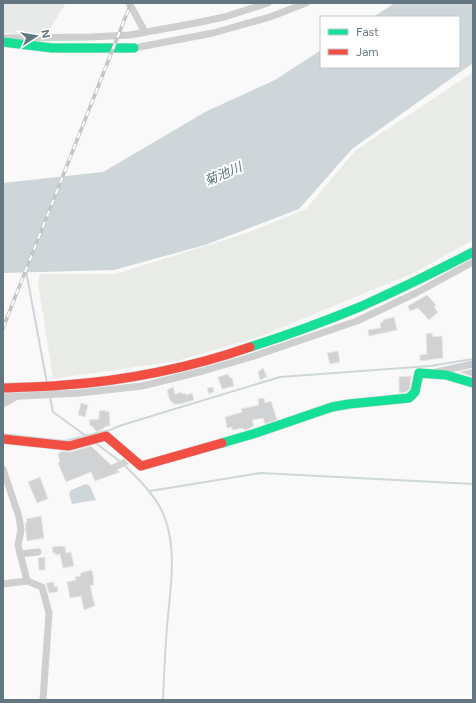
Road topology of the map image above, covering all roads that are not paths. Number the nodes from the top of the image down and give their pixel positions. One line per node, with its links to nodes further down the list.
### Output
1 (129, 3): 4 (street)
2 (268, 3): 4 (street)
3 (306, 3): 7 (street)
4 (145, 32): 5 (street)
5 (3, 38)
6 (3, 42): 7 (street)
7 (134, 48)
8 (473, 252): 13 (street)
9 (473, 262): 15 (street)
10 (473, 364): 11 (street)
11 (432, 373): 12 (street); 17 (street)
12 (473, 383)
13 (3, 388)
14 (3, 397): 15 (street)
15 (16, 397): 16 (street)
16 (3, 404)
17 (3, 439)
18 (3, 469): 20 (street)
19 (38, 552): 20 (street)
20 (20, 554): 21 (street)
21 (27, 581): 22 (street); 23 (street)
22 (3, 584)
23 (43, 700)

